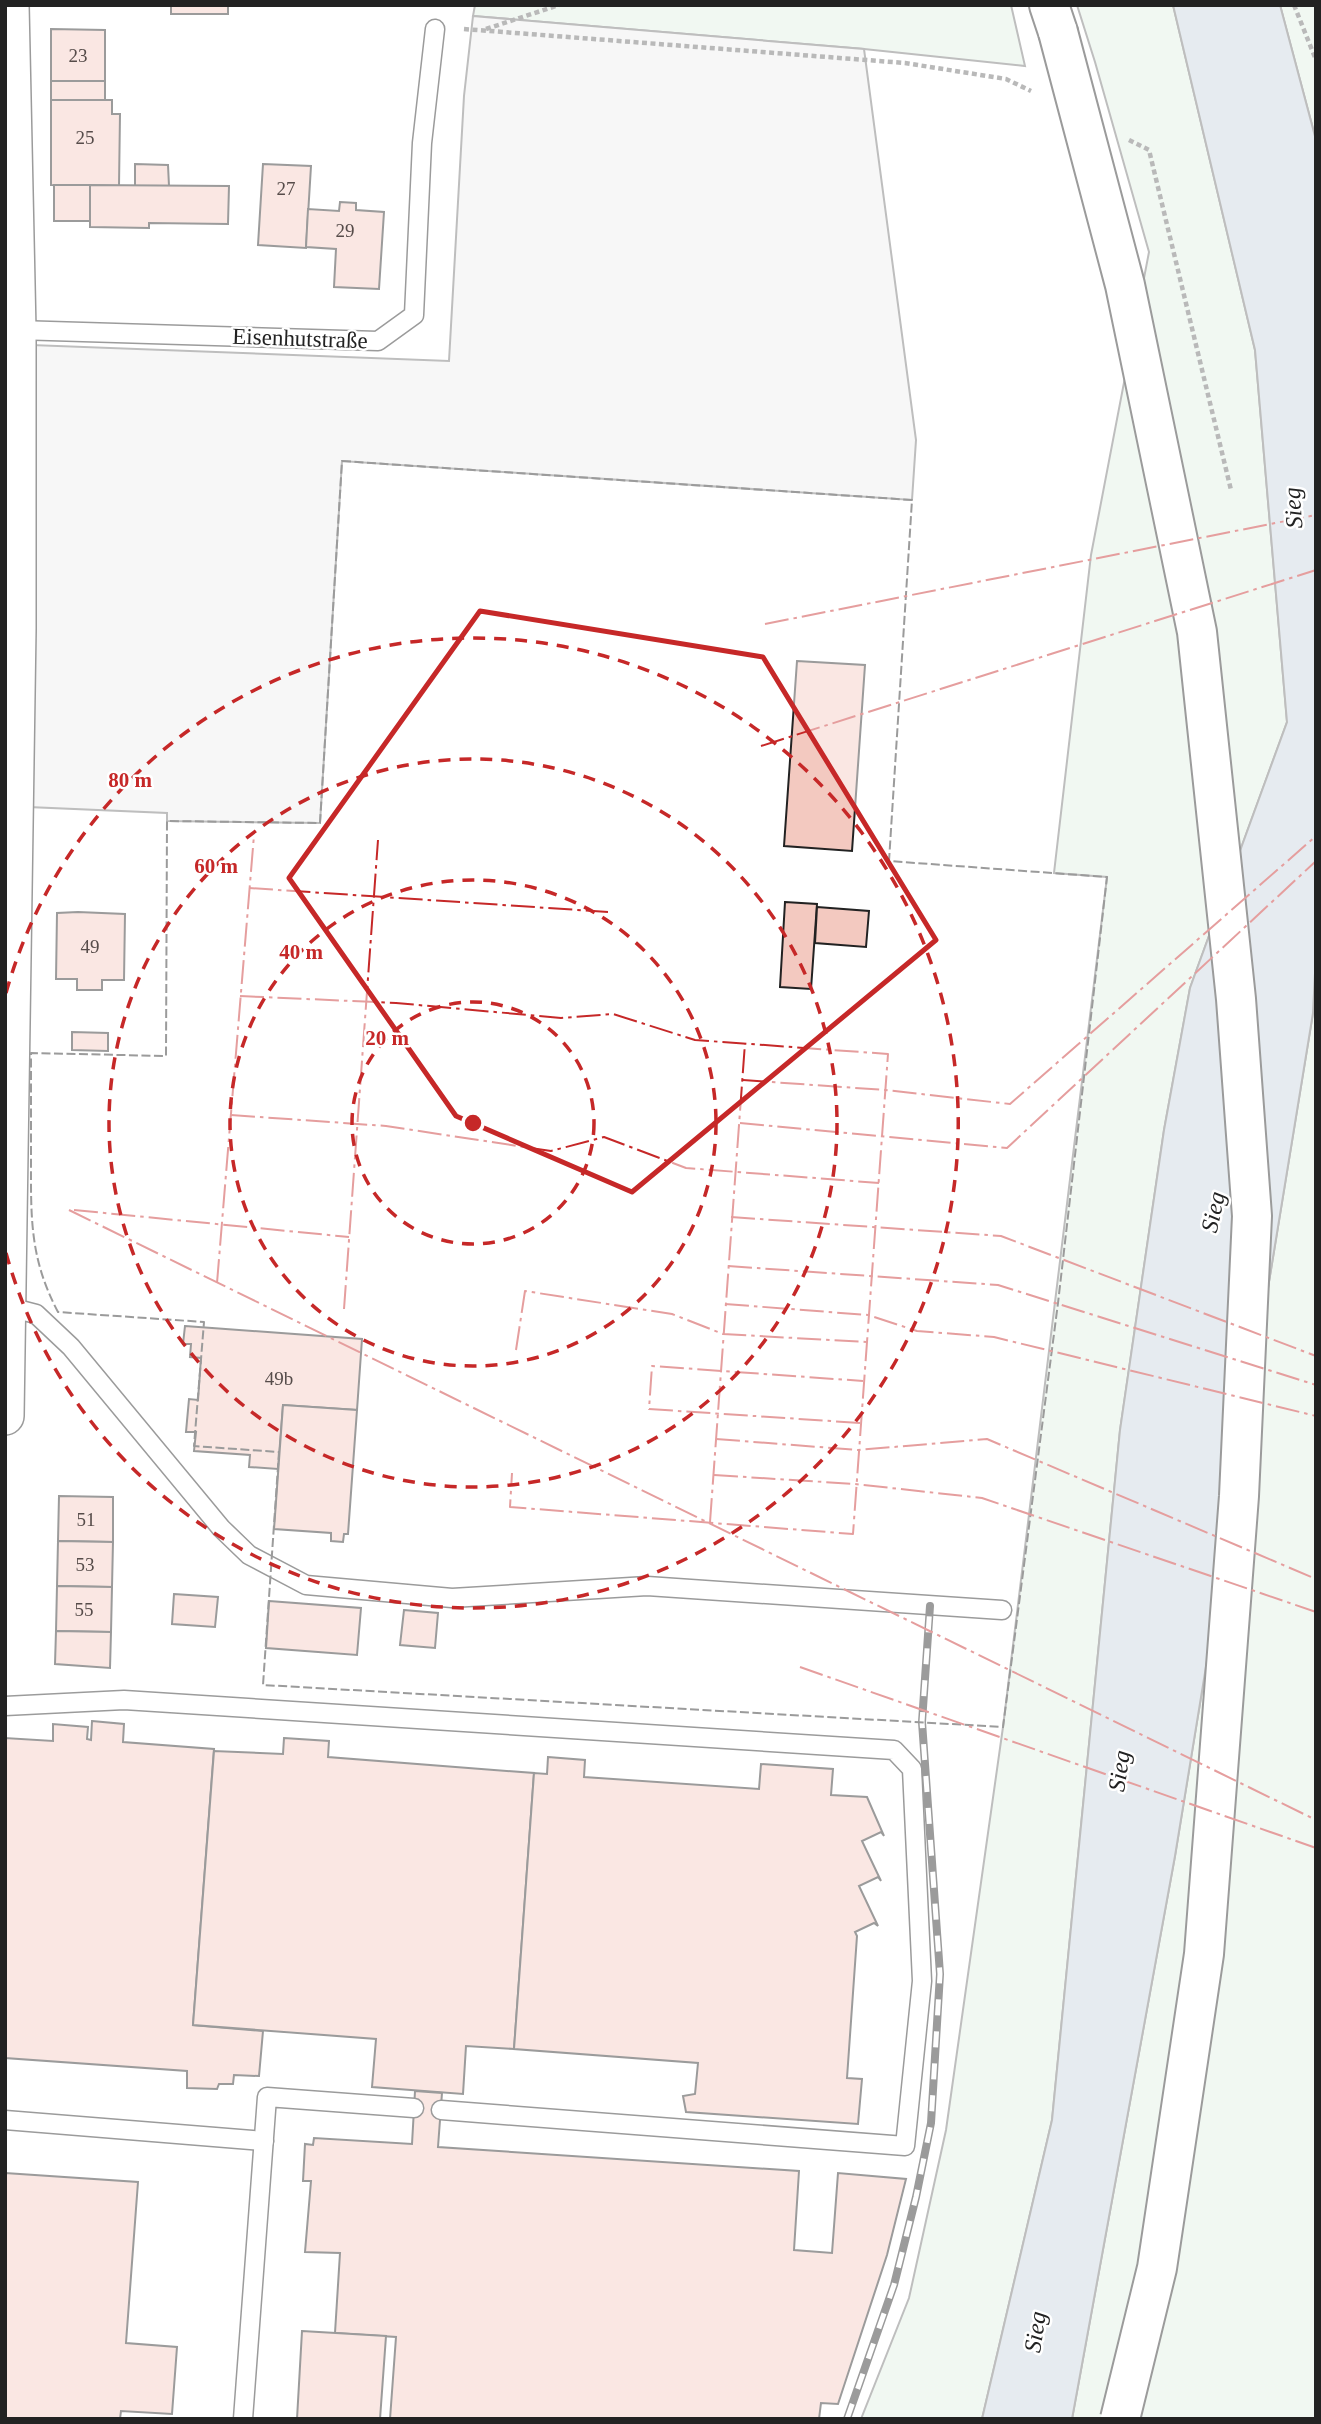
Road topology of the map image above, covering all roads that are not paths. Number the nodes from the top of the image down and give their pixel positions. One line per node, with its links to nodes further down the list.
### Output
1 (10, 5): 4 (street)
2 (1054, 19): 15 (highway, bridge)
3 (435, 29): 4 (lane, Eisenhutstraße)
4 (17, 330): 5 (street)
5 (11, 630): 6 (street)
6 (9, 1307): 7 (street); 8 (lane)
7 (5, 1416)
8 (1002, 1610)
9 (5, 1706): 11 (lane)
10 (414, 2108): 13 (lane)
11 (441, 2110)
12 (5, 2120): 13 (lane)
13 (264, 2141): 14 (lane)
14 (243, 2419)
15 (1120, 2419)

